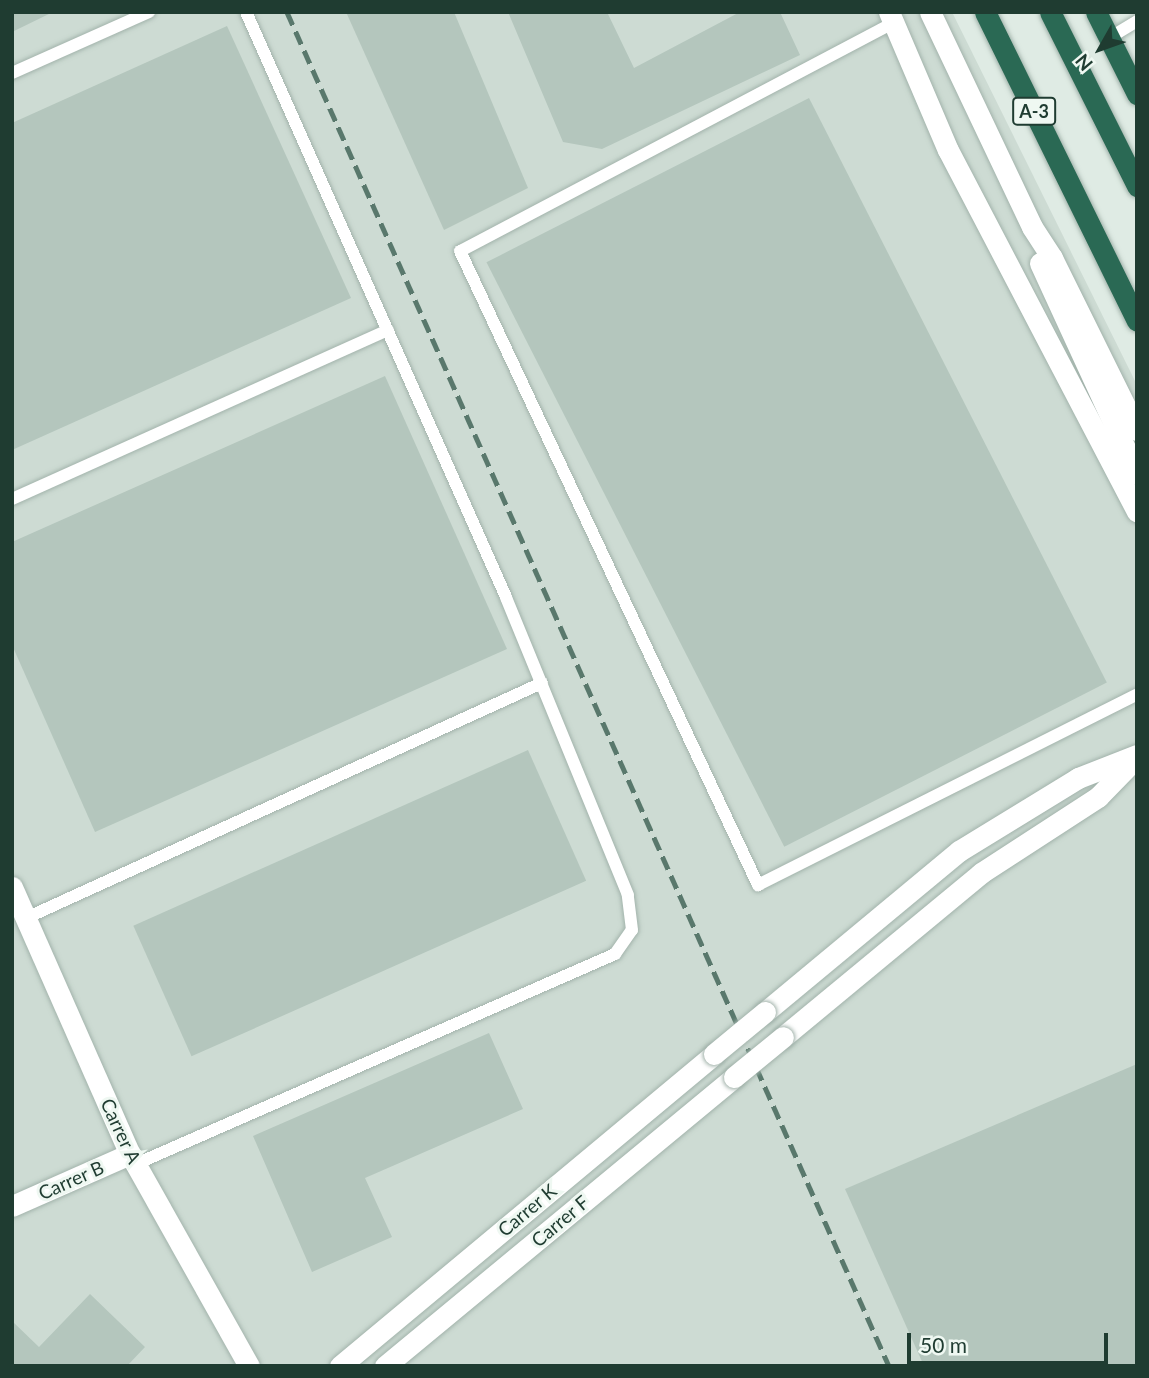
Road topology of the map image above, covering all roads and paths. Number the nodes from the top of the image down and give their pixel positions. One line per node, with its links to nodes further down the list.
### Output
1 (149, 12): 10 (lane)
2 (246, 12): 15 (lane)
3 (930, 12): 13 (street)
4 (985, 12): 14 (highway, A-3)
5 (1050, 12): 12 (highway)
6 (1096, 12): 9 (highway)
7 (891, 18): 19 (street); 21 (lane)
8 (1137, 21): 9 (lane)
9 (1109, 38): 11 (highway)
10 (12, 74)
11 (1137, 94)
12 (1137, 186)
13 (1032, 227): 16 (street); 17 (street)
14 (1137, 321)
15 (388, 330): 18 (lane); 20 (lane)
16 (1137, 430)
17 (1137, 474)
18 (12, 499)
19 (1137, 512)
20 (542, 683): 24 (lane); 25 (lane)
21 (1137, 694)
22 (1137, 756): 28 (street, Carrer K, bridge); 29 (street, Carrer F, bridge)
23 (12, 887): 24 (street, Carrer A)
24 (26, 918): 25 (street, Carrer A)
25 (133, 1159): 26 (street, Carrer B); 27 (street, Carrer A)
26 (12, 1206)
27 (249, 1366)
28 (340, 1366)
29 (385, 1366)

